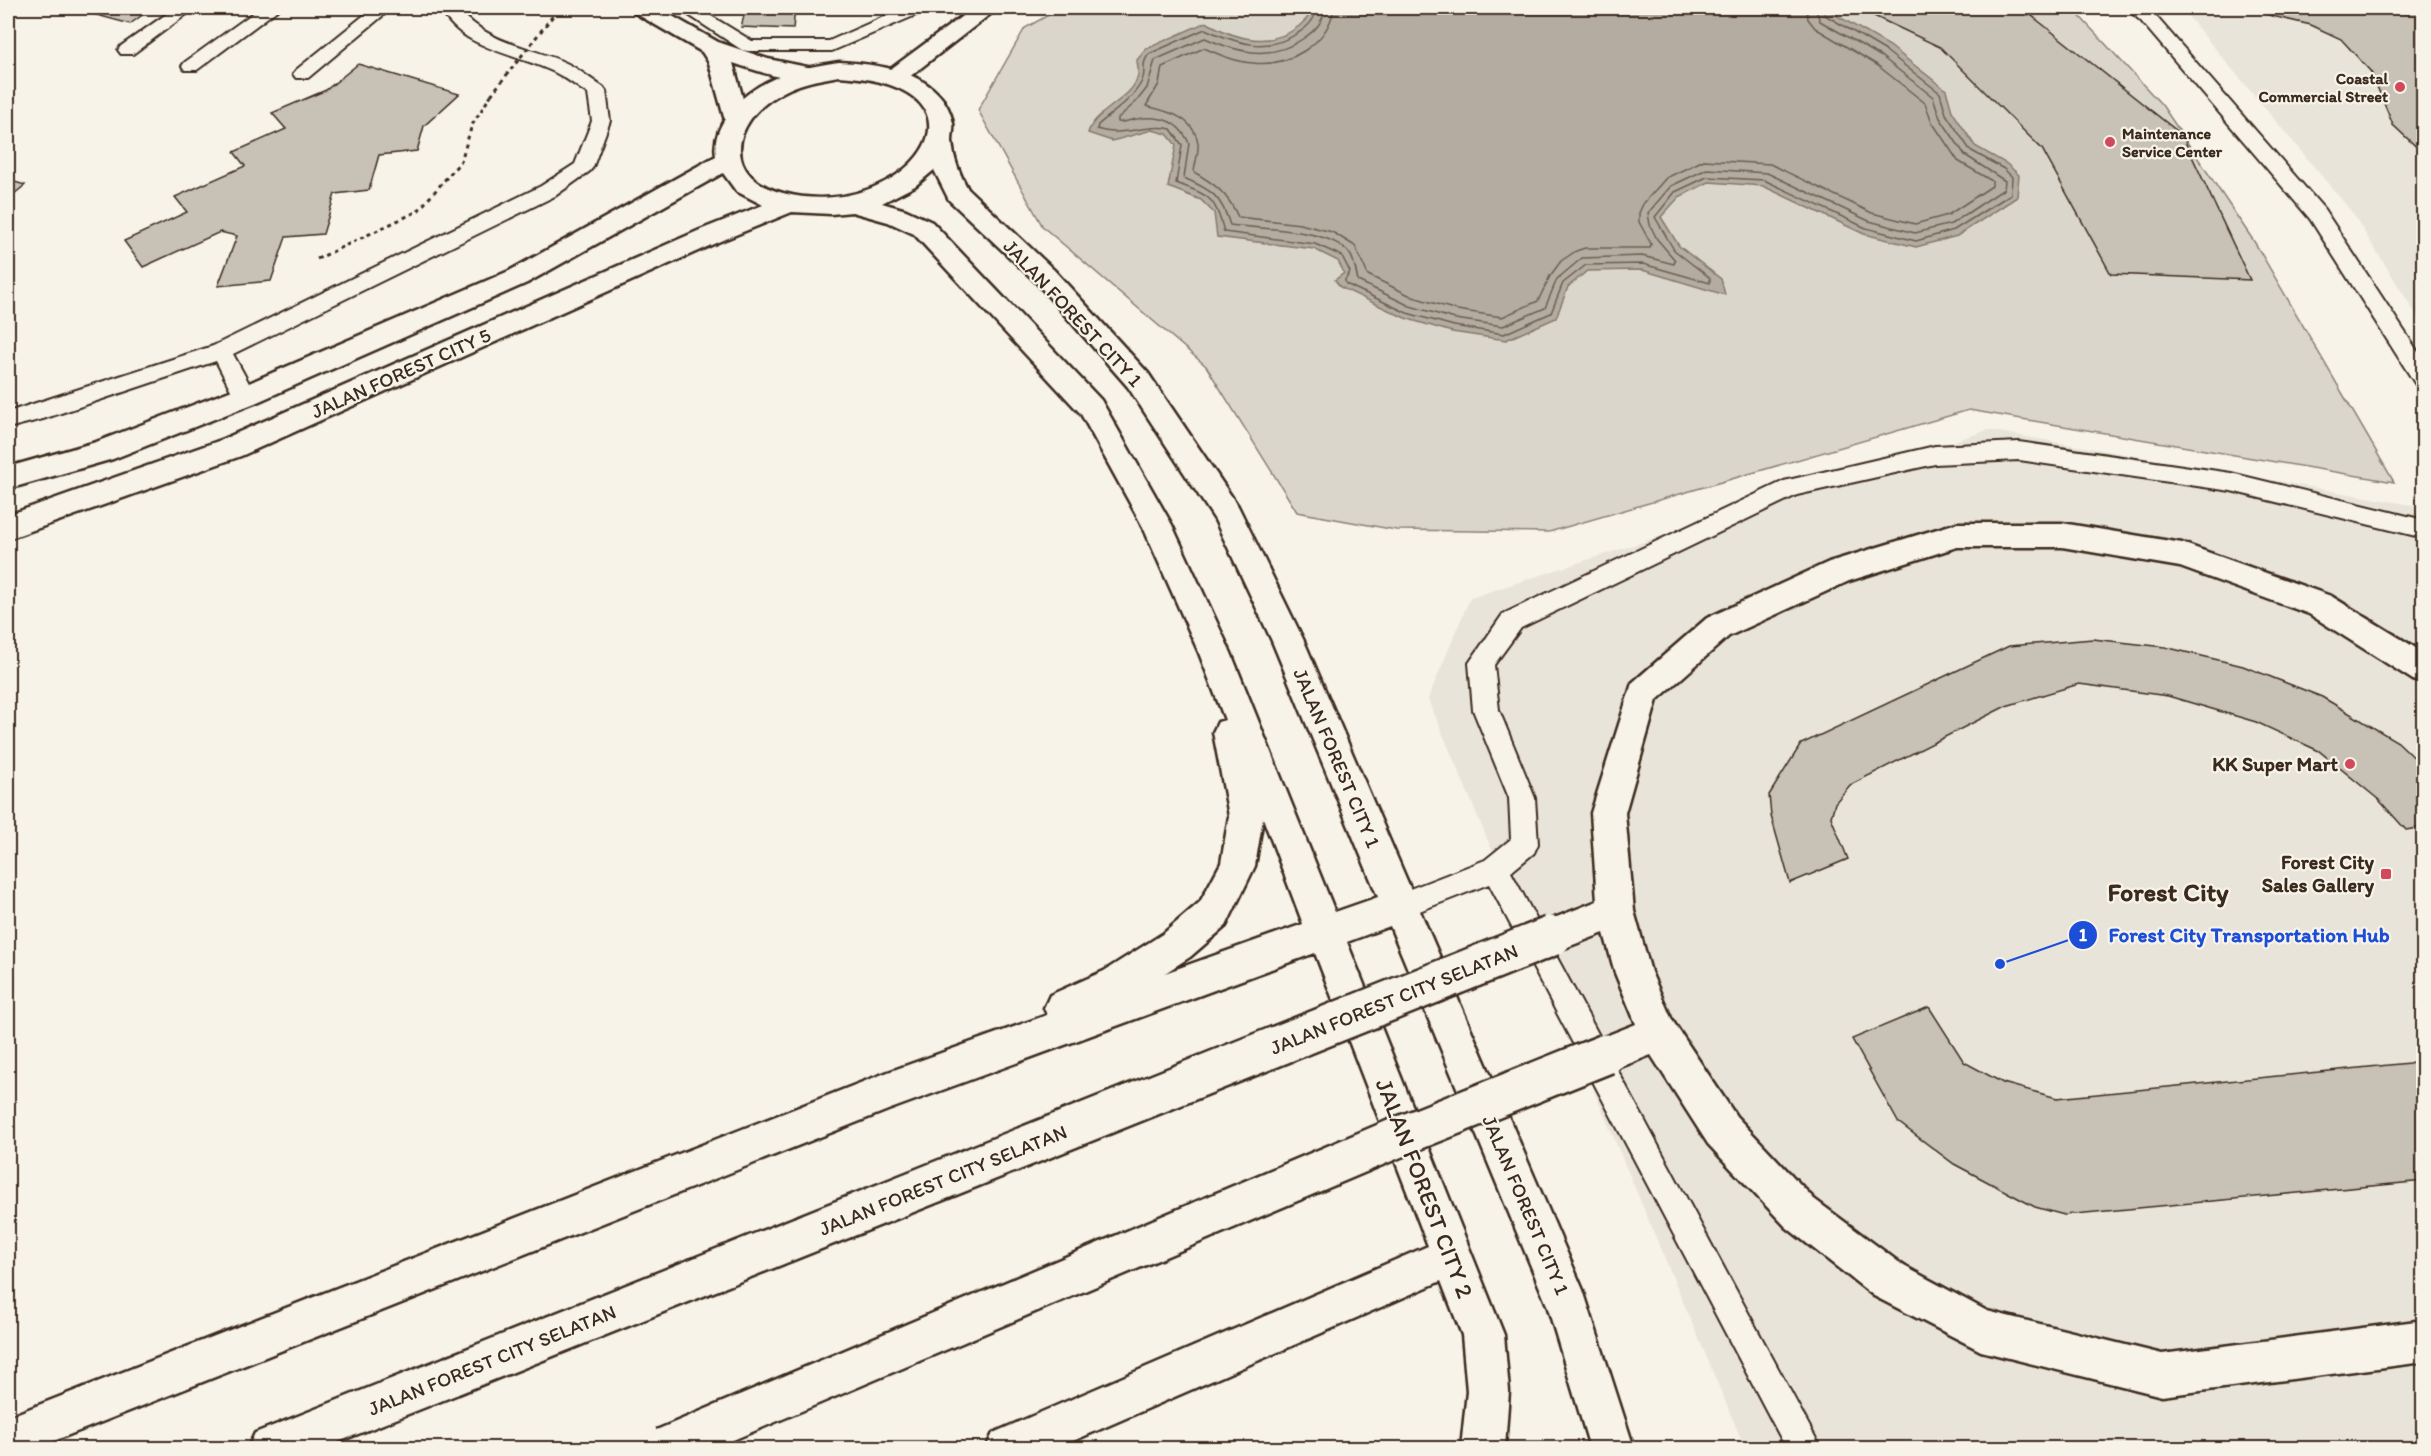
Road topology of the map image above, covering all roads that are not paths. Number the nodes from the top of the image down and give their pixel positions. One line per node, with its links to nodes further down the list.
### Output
1 (186, 8): 11 (lane)
2 (271, 8): 12 (lane)
3 (383, 8): 13 (lane)
4 (448, 8): 21 (lane)
5 (643, 8): 10 (street)
6 (687, 8): 7 (lane)
7 (917, 8)
8 (987, 8): 15 (street)
9 (2134, 8): 22 (lane)
10 (710, 47): 14 (street); 16 (street)
11 (127, 50)
12 (192, 66)
13 (302, 74)
14 (809, 74): 15 (street); 16 (street)
15 (896, 76): 17 (street)
16 (736, 117): 18 (street)
17 (940, 141): 19 (street); 31 (street, JALAN FOREST CITY 1)
18 (727, 160): 20 (street); 23 (street, JALAN FOREST CITY 5)
19 (852, 203): 20 (street); 28 (street)
20 (788, 204): 26 (street, JALAN FOREST CITY 5)
21 (221, 351): 23 (lane); 24 (lane)
22 (2424, 379)
23 (245, 396): 25 (street, JALAN FOREST CITY 5)
24 (8, 420)
25 (8, 478)
26 (8, 527)
27 (2424, 529): 30 (lane)
28 (1215, 652): 33 (street); 35 (street)
29 (2424, 670): 32 (street)
30 (1495, 869): 31 (lane); 44 (lane)
31 (1400, 906): 33 (street); 43 (street, JALAN FOREST CITY 1)
32 (1616, 911): 34 (street); 39 (street, JALAN FOREST CITY SELATAN, bridge)
33 (1326, 934): 35 (street); 36 (street, JALAN FOREST CITY 2)
34 (1659, 1033): 37 (street); 40 (street, bridge)
35 (888, 1091): 38 (street)
36 (1451, 1256): 41 (street); 42 (street, JALAN FOREST CITY 2)
37 (2424, 1341)
38 (8, 1438)
39 (270, 1449)
40 (664, 1449)
41 (1008, 1449)
42 (1484, 1449)
43 (1612, 1449)
44 (1804, 1449)

